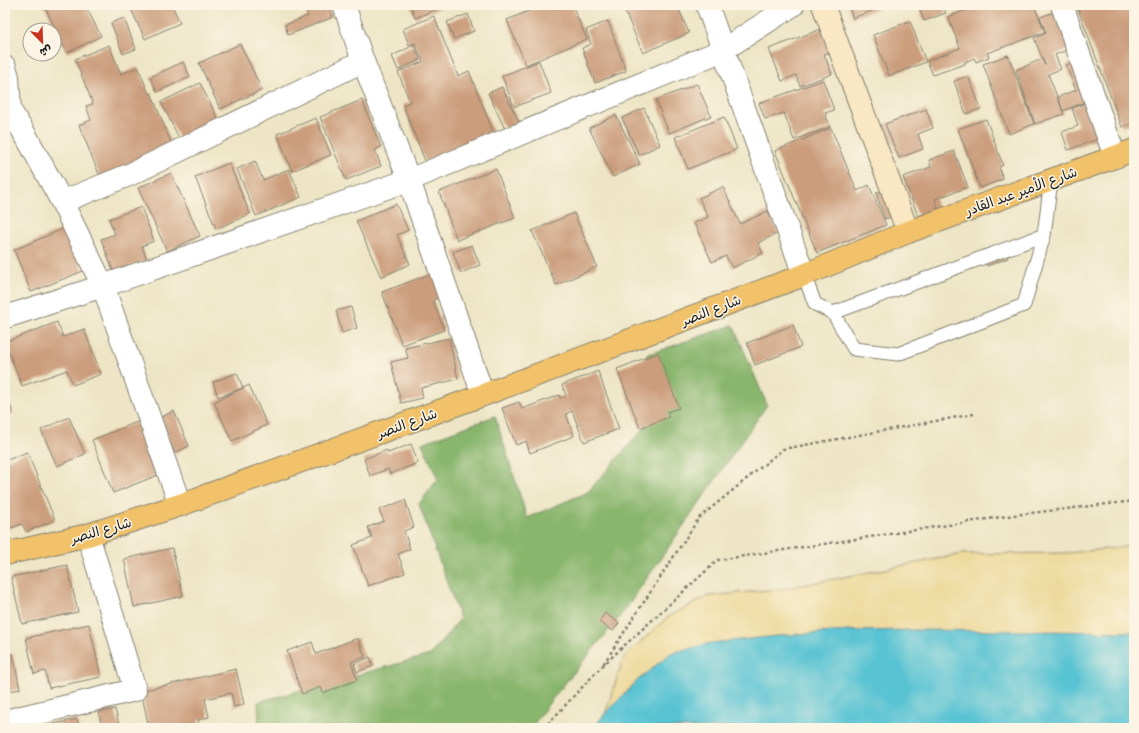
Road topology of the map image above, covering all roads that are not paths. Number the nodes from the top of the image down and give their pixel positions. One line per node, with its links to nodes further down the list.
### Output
1 (344, 5): 7 (street)
2 (707, 5): 6 (street)
3 (793, 5): 6 (street)
4 (822, 5): 13 (main road)
5 (1062, 5): 9 (street)
6 (723, 50): 10 (street); 15 (street)
7 (363, 61): 10 (street); 12 (street)
8 (5, 67): 12 (street)
9 (1124, 154): 11 (main road, شارع الأمير عبد القادر)
10 (409, 180): 16 (street); 19 (street)
11 (1051, 180): 13 (main road, شارع الأمير عبد القادر); 14 (lane)
12 (62, 202): 16 (street)
13 (908, 232): 15 (main road, شارع الأمير عبد القادر)
14 (1044, 234): 17 (lane); 17 (lane)
15 (804, 275): 17 (lane); 19 (main road, شارع النصر)
16 (103, 286): 18 (street); 20 (street)
17 (833, 313)
18 (5, 317)
19 (483, 395): 20 (main road, شارع النصر)
20 (180, 505): 21 (main road, شارع النصر)
21 (88, 535): 22 (main road, شارع النصر); 23 (street)
22 (5, 554)
23 (5, 721)

